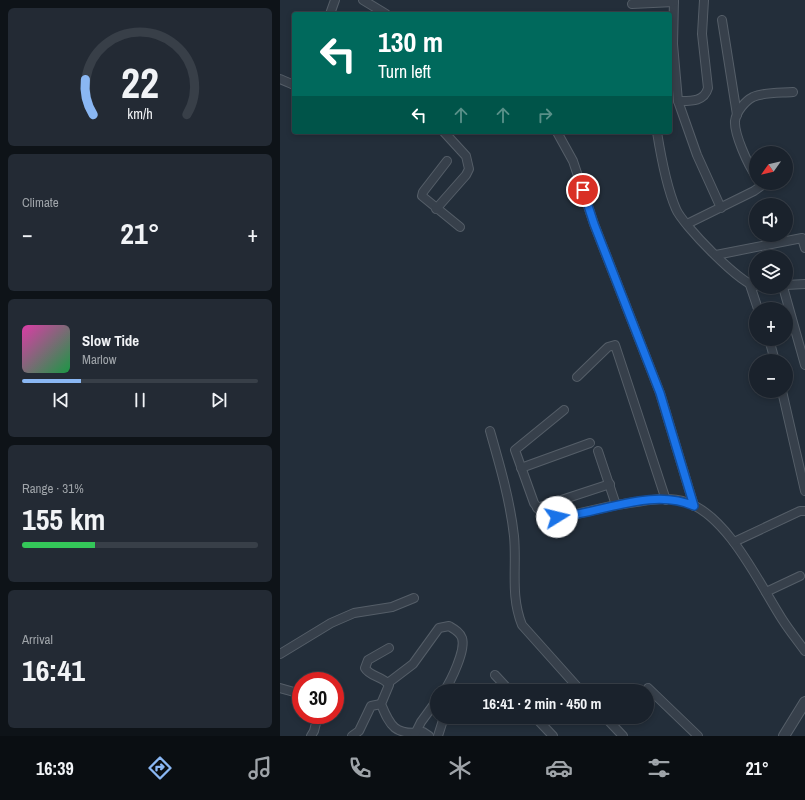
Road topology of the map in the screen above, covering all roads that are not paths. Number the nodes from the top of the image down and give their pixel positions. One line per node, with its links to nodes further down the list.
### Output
1 (334, 0): 6 (street)
2 (363, 0): 7 (street)
3 (704, 0): 12 (street)
4 (674, 1): 5 (street); 12 (street)
5 (632, 4)
6 (331, 12)
7 (383, 12)
8 (722, 20): 13 (street)
9 (280, 79): 10 (street)
10 (292, 83)
11 (793, 92): 13 (street)
12 (678, 101): 20 (street)
13 (737, 115): 18 (street)
14 (446, 134): 21 (street)
15 (558, 134): 42 (street)
16 (657, 134): 22 (street)
17 (448, 161): 21 (street)
18 (749, 164)
19 (755, 190): 20 (street)
20 (721, 208): 22 (street)
21 (436, 209): 23 (street)
22 (687, 224): 25 (street)
23 (460, 227)
24 (805, 248): 25 (street)
25 (716, 255): 26 (street)
26 (749, 283)
27 (805, 283): 28 (street)
28 (793, 284)
29 (785, 294): 30 (street)
30 (805, 365)
31 (577, 377): 40 (street)
32 (784, 398): 39 (street)
33 (564, 410): 37 (street)
34 (490, 431): 56 (street)
35 (590, 443): 37 (street)
36 (598, 451): 38 (street)
37 (521, 468): 43 (street)
38 (610, 484): 41 (street); 43 (street)
39 (805, 491)
40 (666, 500): 41 (street); 42 (street)
41 (616, 505): 43 (street)
42 (694, 506): 45 (street)
43 (537, 508)
44 (805, 511): 45 (street)
45 (734, 542): 47 (street)
46 (800, 576): 47 (street)
47 (766, 592): 50 (street)
48 (414, 598): 51 (street)
49 (388, 648): 53 (street)
50 (805, 651)
51 (280, 654)
52 (495, 675): 55 (street)
53 (388, 684): 54 (street); 61 (street)
54 (448, 684)
55 (503, 684)
56 (574, 684)
57 (280, 688): 58 (street)
58 (292, 691)
59 (654, 694): 74 (street)
60 (805, 702): 75 (street)
61 (381, 704): 67 (street); 69 (street)
62 (430, 710): 67 (street)
63 (316, 724): 68 (street)
64 (442, 724): 71 (street)
65 (542, 724): 72 (street)
66 (612, 724): 73 (street)
67 (415, 734): 70 (street)
68 (311, 736)
69 (352, 736)
70 (429, 736)
71 (438, 736)
72 (553, 736)
73 (623, 736)
74 (698, 736)
75 (784, 736)

